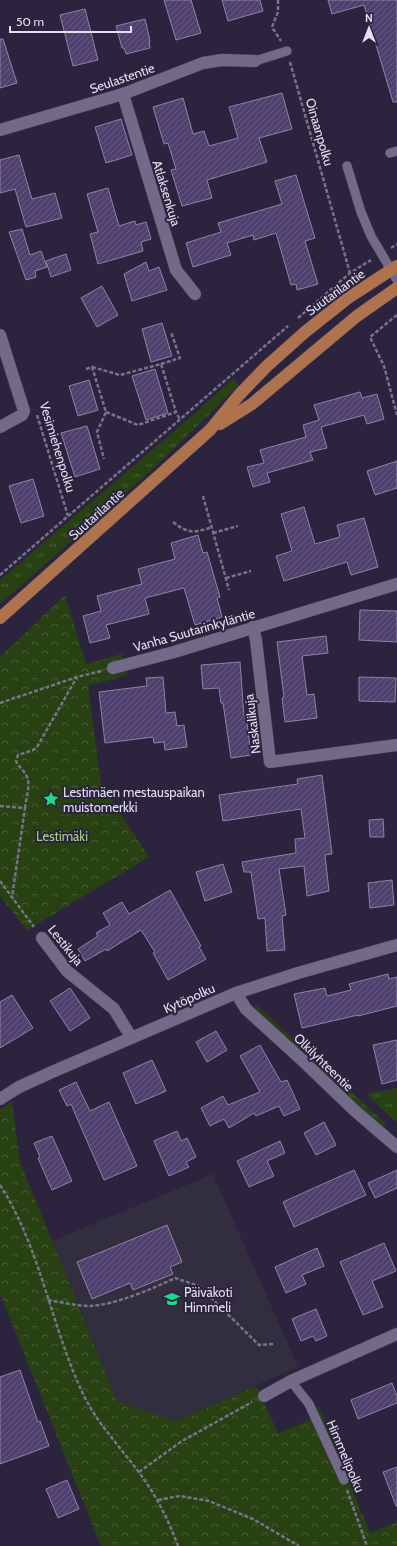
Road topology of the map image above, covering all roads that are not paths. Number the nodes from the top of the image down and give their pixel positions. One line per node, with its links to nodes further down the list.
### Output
1 (287, 51): 2 (lane)
2 (255, 61): 3 (street, Seulastentie)
3 (123, 94): 4 (street, Seulastentie); 8 (street, Atlaksenkuja)
4 (0, 130)
5 (347, 166): 6 (lane)
6 (395, 272): 11 (main road, Suutarilantie)
7 (397, 288): 11 (main road, Suutarilantie)
8 (195, 294)
9 (0, 335): 10 (street)
10 (0, 427)
11 (210, 430): 13 (main road, Suutarilantie)
12 (397, 584): 14 (street, Vanha Suutarinkyläntie)
13 (0, 618)
14 (253, 628): 15 (street, Vanha Suutarinkyläntie); 16 (street, Naskalikuja)
15 (113, 668)
16 (397, 745)
17 (42, 938): 20 (street, Lestikuja)
18 (397, 945): 19 (street, Kytöpolku)
19 (236, 993): 20 (street, Kytöpolku); 22 (street, Olkilyhteentie)
20 (131, 1037): 21 (street, Kytöpolku)
21 (0, 1099)
22 (397, 1147)
23 (397, 1334): 24 (street)
24 (291, 1382): 25 (street); 26 (lane, Himmelipolku)
25 (264, 1396)
26 (344, 1480)

